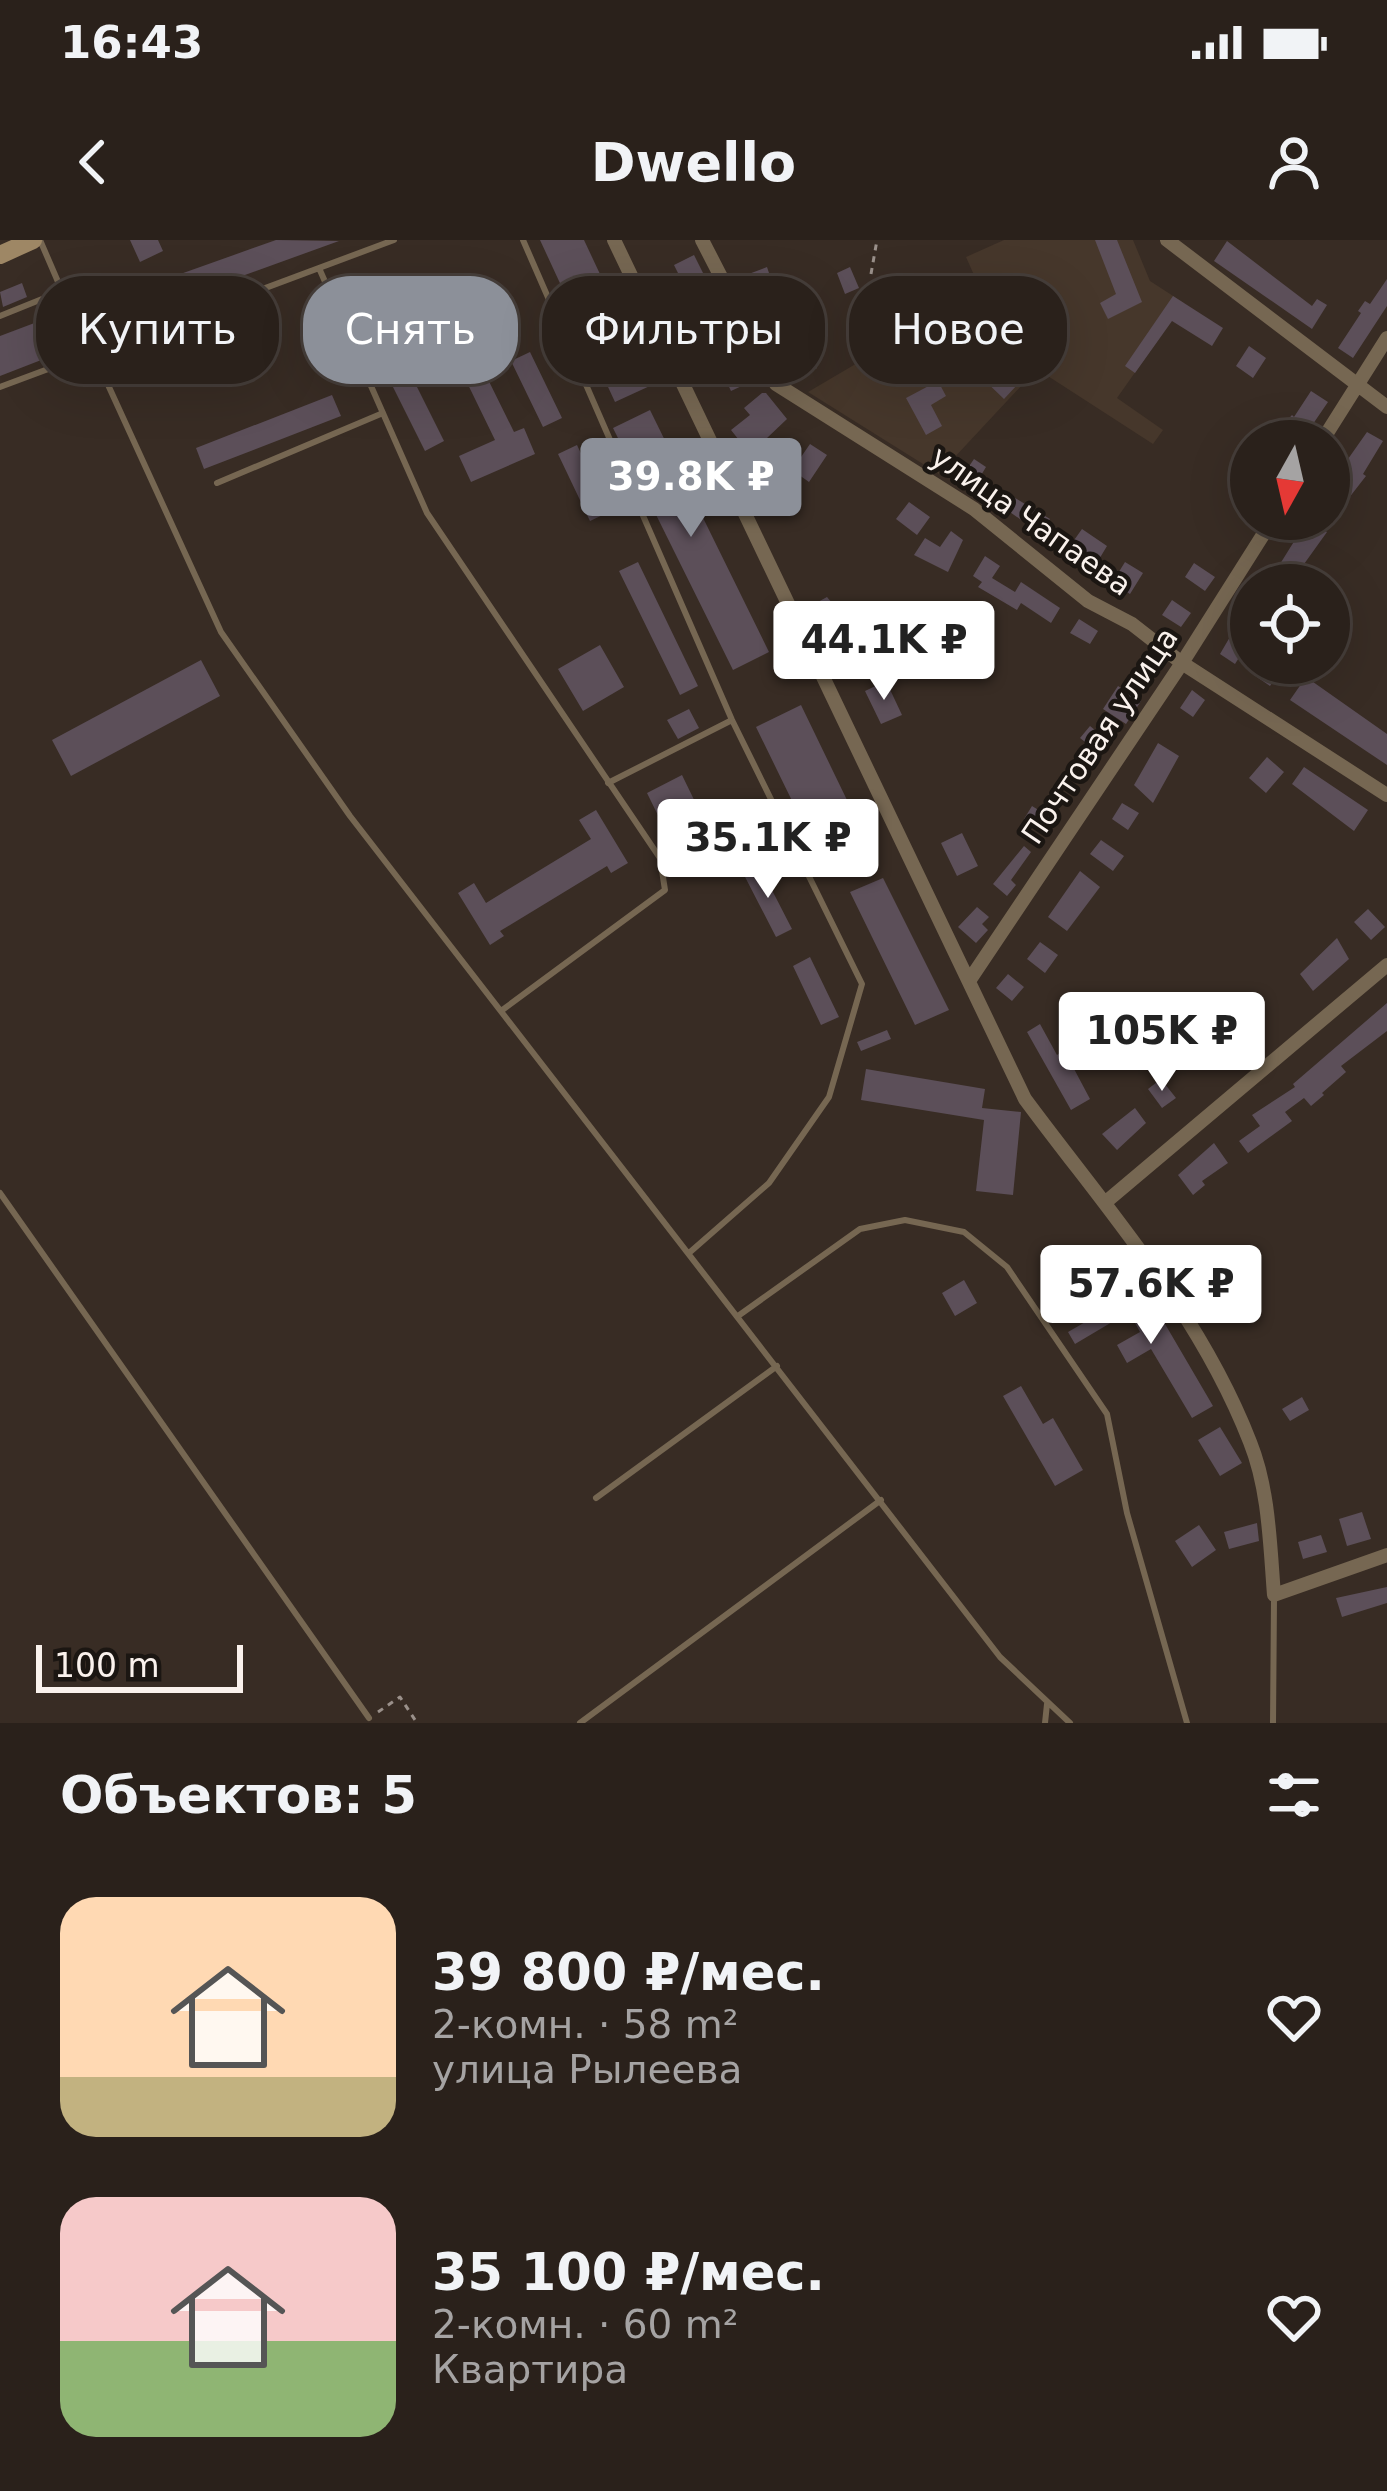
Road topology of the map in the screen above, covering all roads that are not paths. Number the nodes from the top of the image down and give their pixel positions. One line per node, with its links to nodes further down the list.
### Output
1 (36, 240): 7 (main road); 10 (lane)
2 (394, 240): 8 (lane)
3 (523, 240): 22 (lane)
4 (614, 240): 26 (street)
5 (702, 240): 21 (street, улица Чапаева)
6 (1167, 240): 14 (street)
7 (0, 255)
8 (319, 268): 9 (lane); 17 (lane)
9 (279, 283)
10 (0, 316)
11 (1387, 338): 14 (street)
12 (36, 373): 15 (lane)
13 (108, 384): 27 (lane)
14 (1357, 386): 16 (street); 18 (street)
15 (0, 387)
16 (1387, 407)
17 (382, 413): 19 (lane); 23 (lane)
18 (1335, 420)
19 (217, 483)
20 (1260, 540): 21 (street, Почтовая улица)
21 (1182, 663): 24 (street, улица Чапаева); 26 (street, Почтовая улица)
22 (732, 720): 23 (lane); 30 (lane)
23 (608, 783): 27 (lane)
24 (1387, 795)
25 (1387, 965): 29 (street)
26 (969, 981): 29 (street)
27 (501, 1011): 30 (lane)
28 (0, 1193): 38 (lane)
29 (1107, 1201): 36 (street)
30 (689, 1253): 31 (lane)
31 (738, 1316): 32 (lane); 42 (lane)
32 (777, 1366): 33 (lane); 34 (lane)
33 (596, 1498)
34 (882, 1499): 37 (lane); 39 (lane)
35 (1387, 1555): 36 (street)
36 (1274, 1595): 43 (lane)
37 (1047, 1704): 40 (lane); 41 (lane)
38 (370, 1718)
39 (580, 1723)
40 (1045, 1723)
41 (1070, 1723)
42 (1187, 1723)
43 (1273, 1723)

